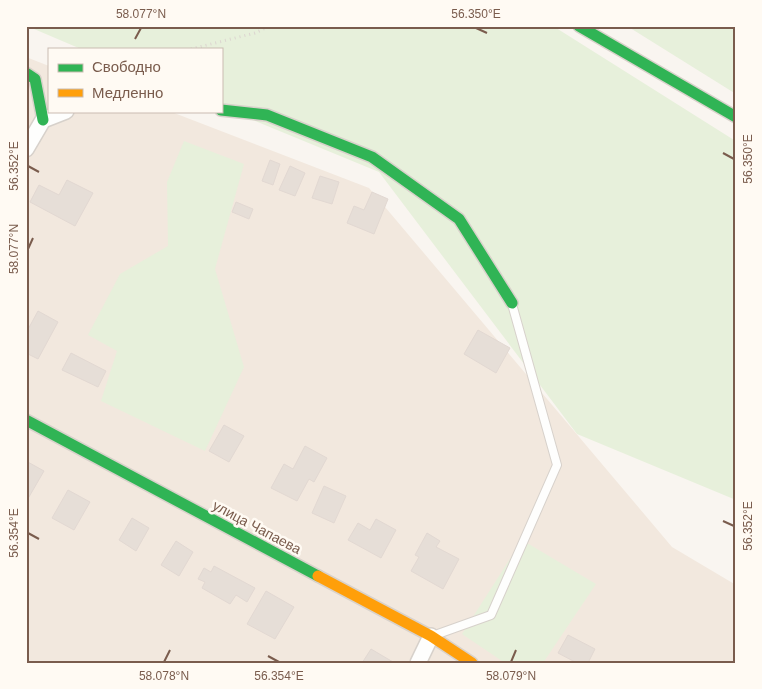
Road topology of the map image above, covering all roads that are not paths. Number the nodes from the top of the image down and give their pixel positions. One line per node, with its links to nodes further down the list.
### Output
1 (579, 26): 5 (street)
2 (26, 73): 6 (street)
3 (222, 110): 8 (street)
4 (63, 112): 6 (street)
5 (736, 117)
6 (42, 120): 7 (street)
7 (26, 149)
8 (512, 303): 10 (lane)
9 (26, 420): 10 (street, улица Чапаева)
10 (431, 636): 11 (street); 12 (street, улица Чапаева)
11 (418, 663)
12 (472, 663)

